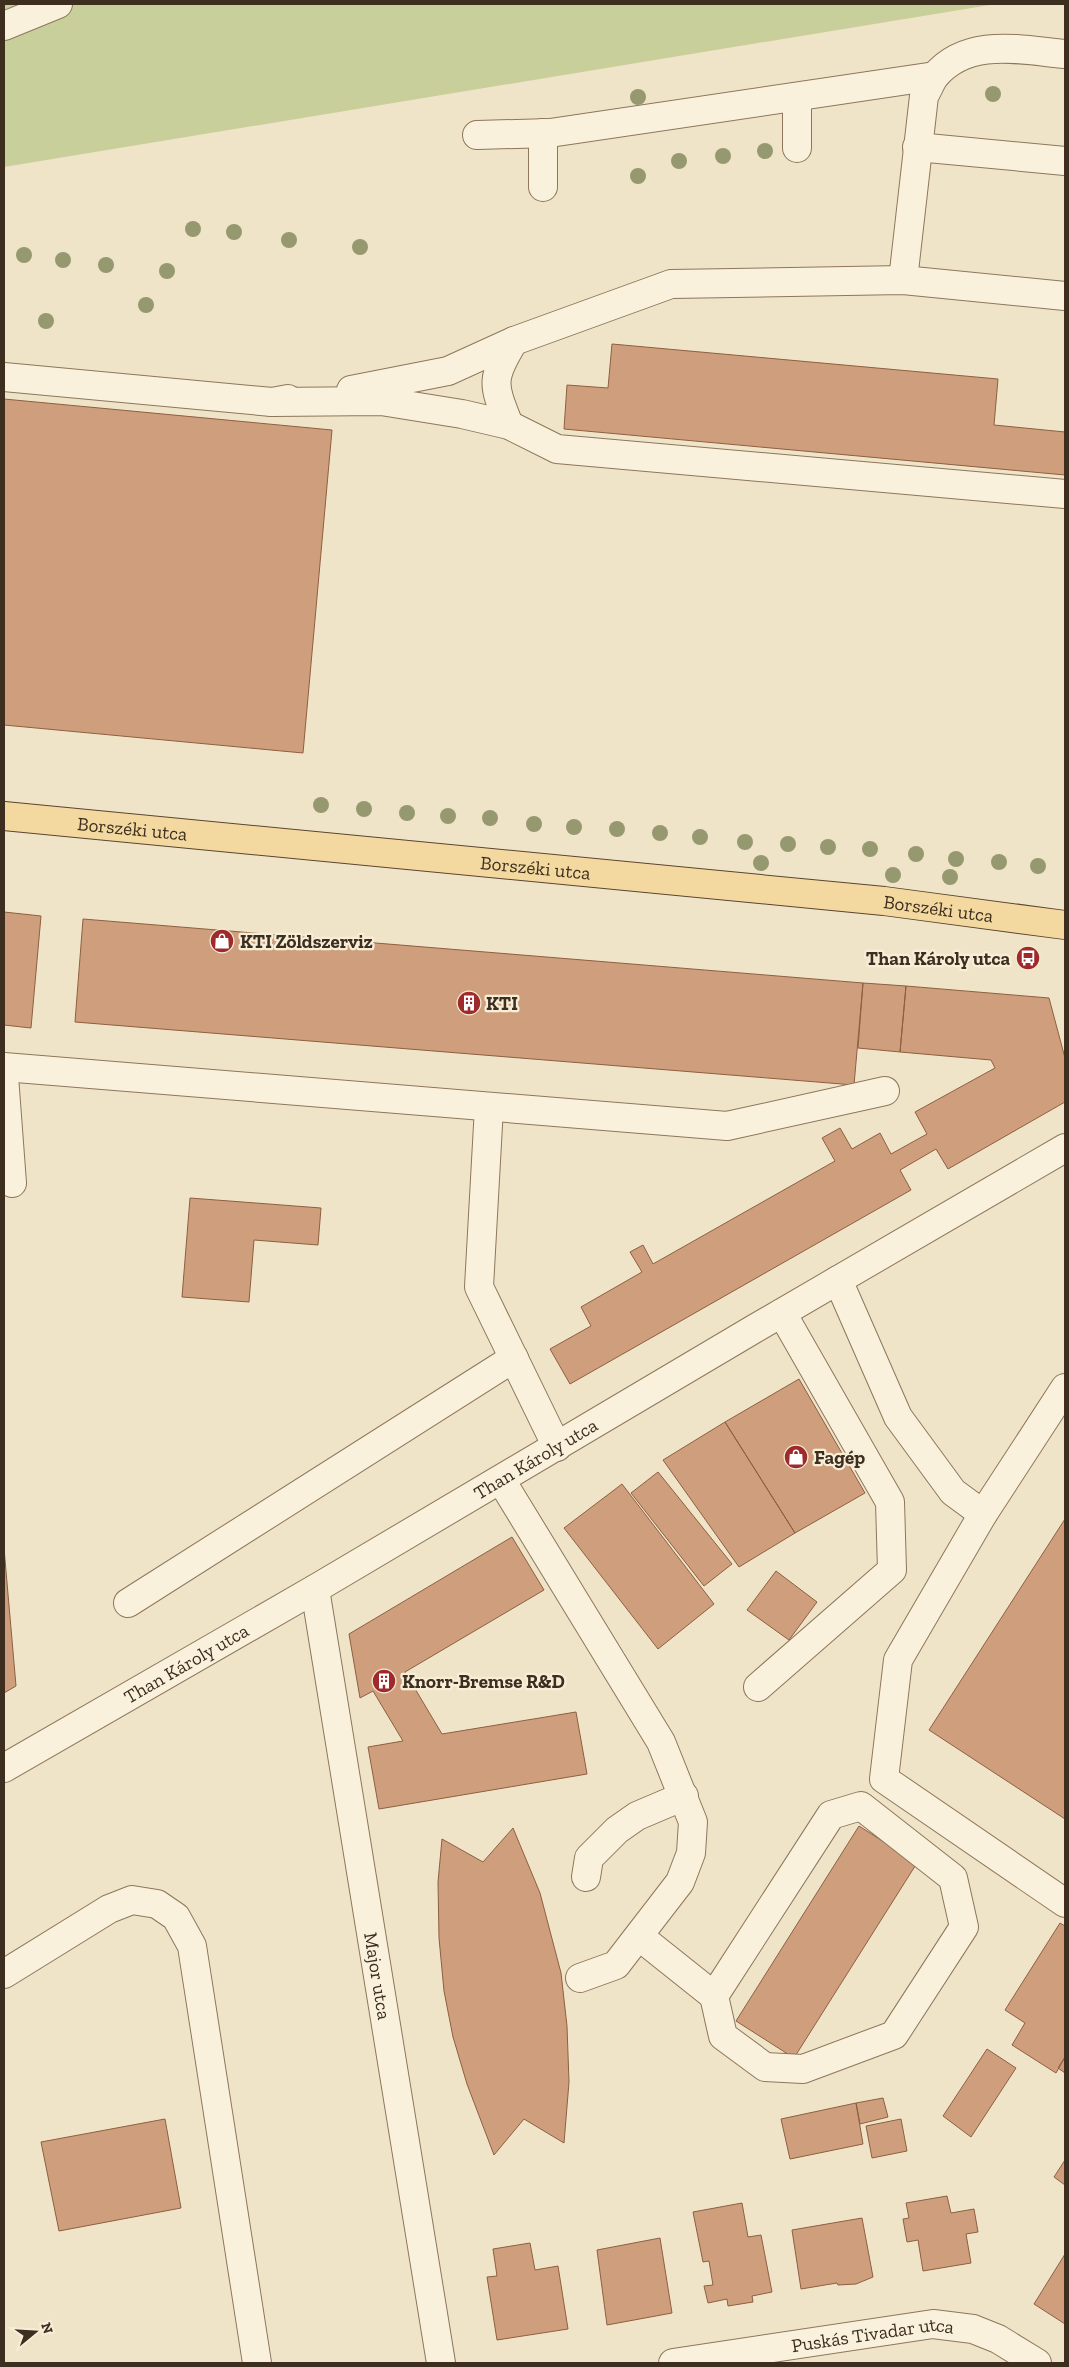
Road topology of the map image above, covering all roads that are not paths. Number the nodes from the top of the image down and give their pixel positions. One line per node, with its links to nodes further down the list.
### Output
1 (58, 4): 2 (street)
2 (4, 26)
3 (1065, 54): 4 (street)
4 (935, 76): 5 (street); 8 (street)
5 (797, 96): 6 (street); 9 (street)
6 (543, 133): 7 (street); 11 (street)
7 (477, 135)
8 (917, 147): 10 (street); 12 (street)
9 (797, 148)
10 (1065, 161)
11 (543, 187)
12 (903, 280): 13 (street); 14 (street)
13 (1065, 296)
14 (514, 341): 16 (street); 17 (street)
15 (4, 377): 16 (street)
16 (272, 402): 17 (street)
17 (509, 426): 18 (street)
18 (1065, 494)
19 (4, 816): 20 (main road, Borszéki utca)
20 (1065, 925)
21 (4, 1067): 24 (street)
22 (4, 1076): 26 (street)
23 (885, 1091): 24 (street)
24 (489, 1107): 29 (street)
25 (1065, 1148): 27 (street, Than Károly utca)
26 (12, 1183)
27 (838, 1280): 28 (street, Than Károly utca); 33 (street)
28 (782, 1313): 31 (street, Than Károly utca); 36 (street)
29 (514, 1358): 31 (street); 35 (street)
30 (1065, 1388): 33 (street)
31 (557, 1447): 32 (street, Than Károly utca)
32 (501, 1480): 34 (street, Than Károly utca); 39 (street)
33 (983, 1514): 38 (street)
34 (315, 1589): 37 (street, Than Károly utca); 48 (street, Major utca)
35 (128, 1603)
36 (758, 1688)
37 (4, 1768)
38 (884, 1779): 40 (street); 42 (street)
39 (684, 1796): 41 (street); 43 (street)
40 (861, 1806): 46 (street); 46 (street)
41 (586, 1877)
42 (1065, 1903)
43 (640, 1937): 45 (street); 46 (street)
44 (4, 1974): 47 (street)
45 (580, 1978)
46 (714, 1996)
47 (258, 2363)
48 (441, 2363)
49 (674, 2363): 50 (street, Puskás Tivadar utca)
50 (1037, 2363)

